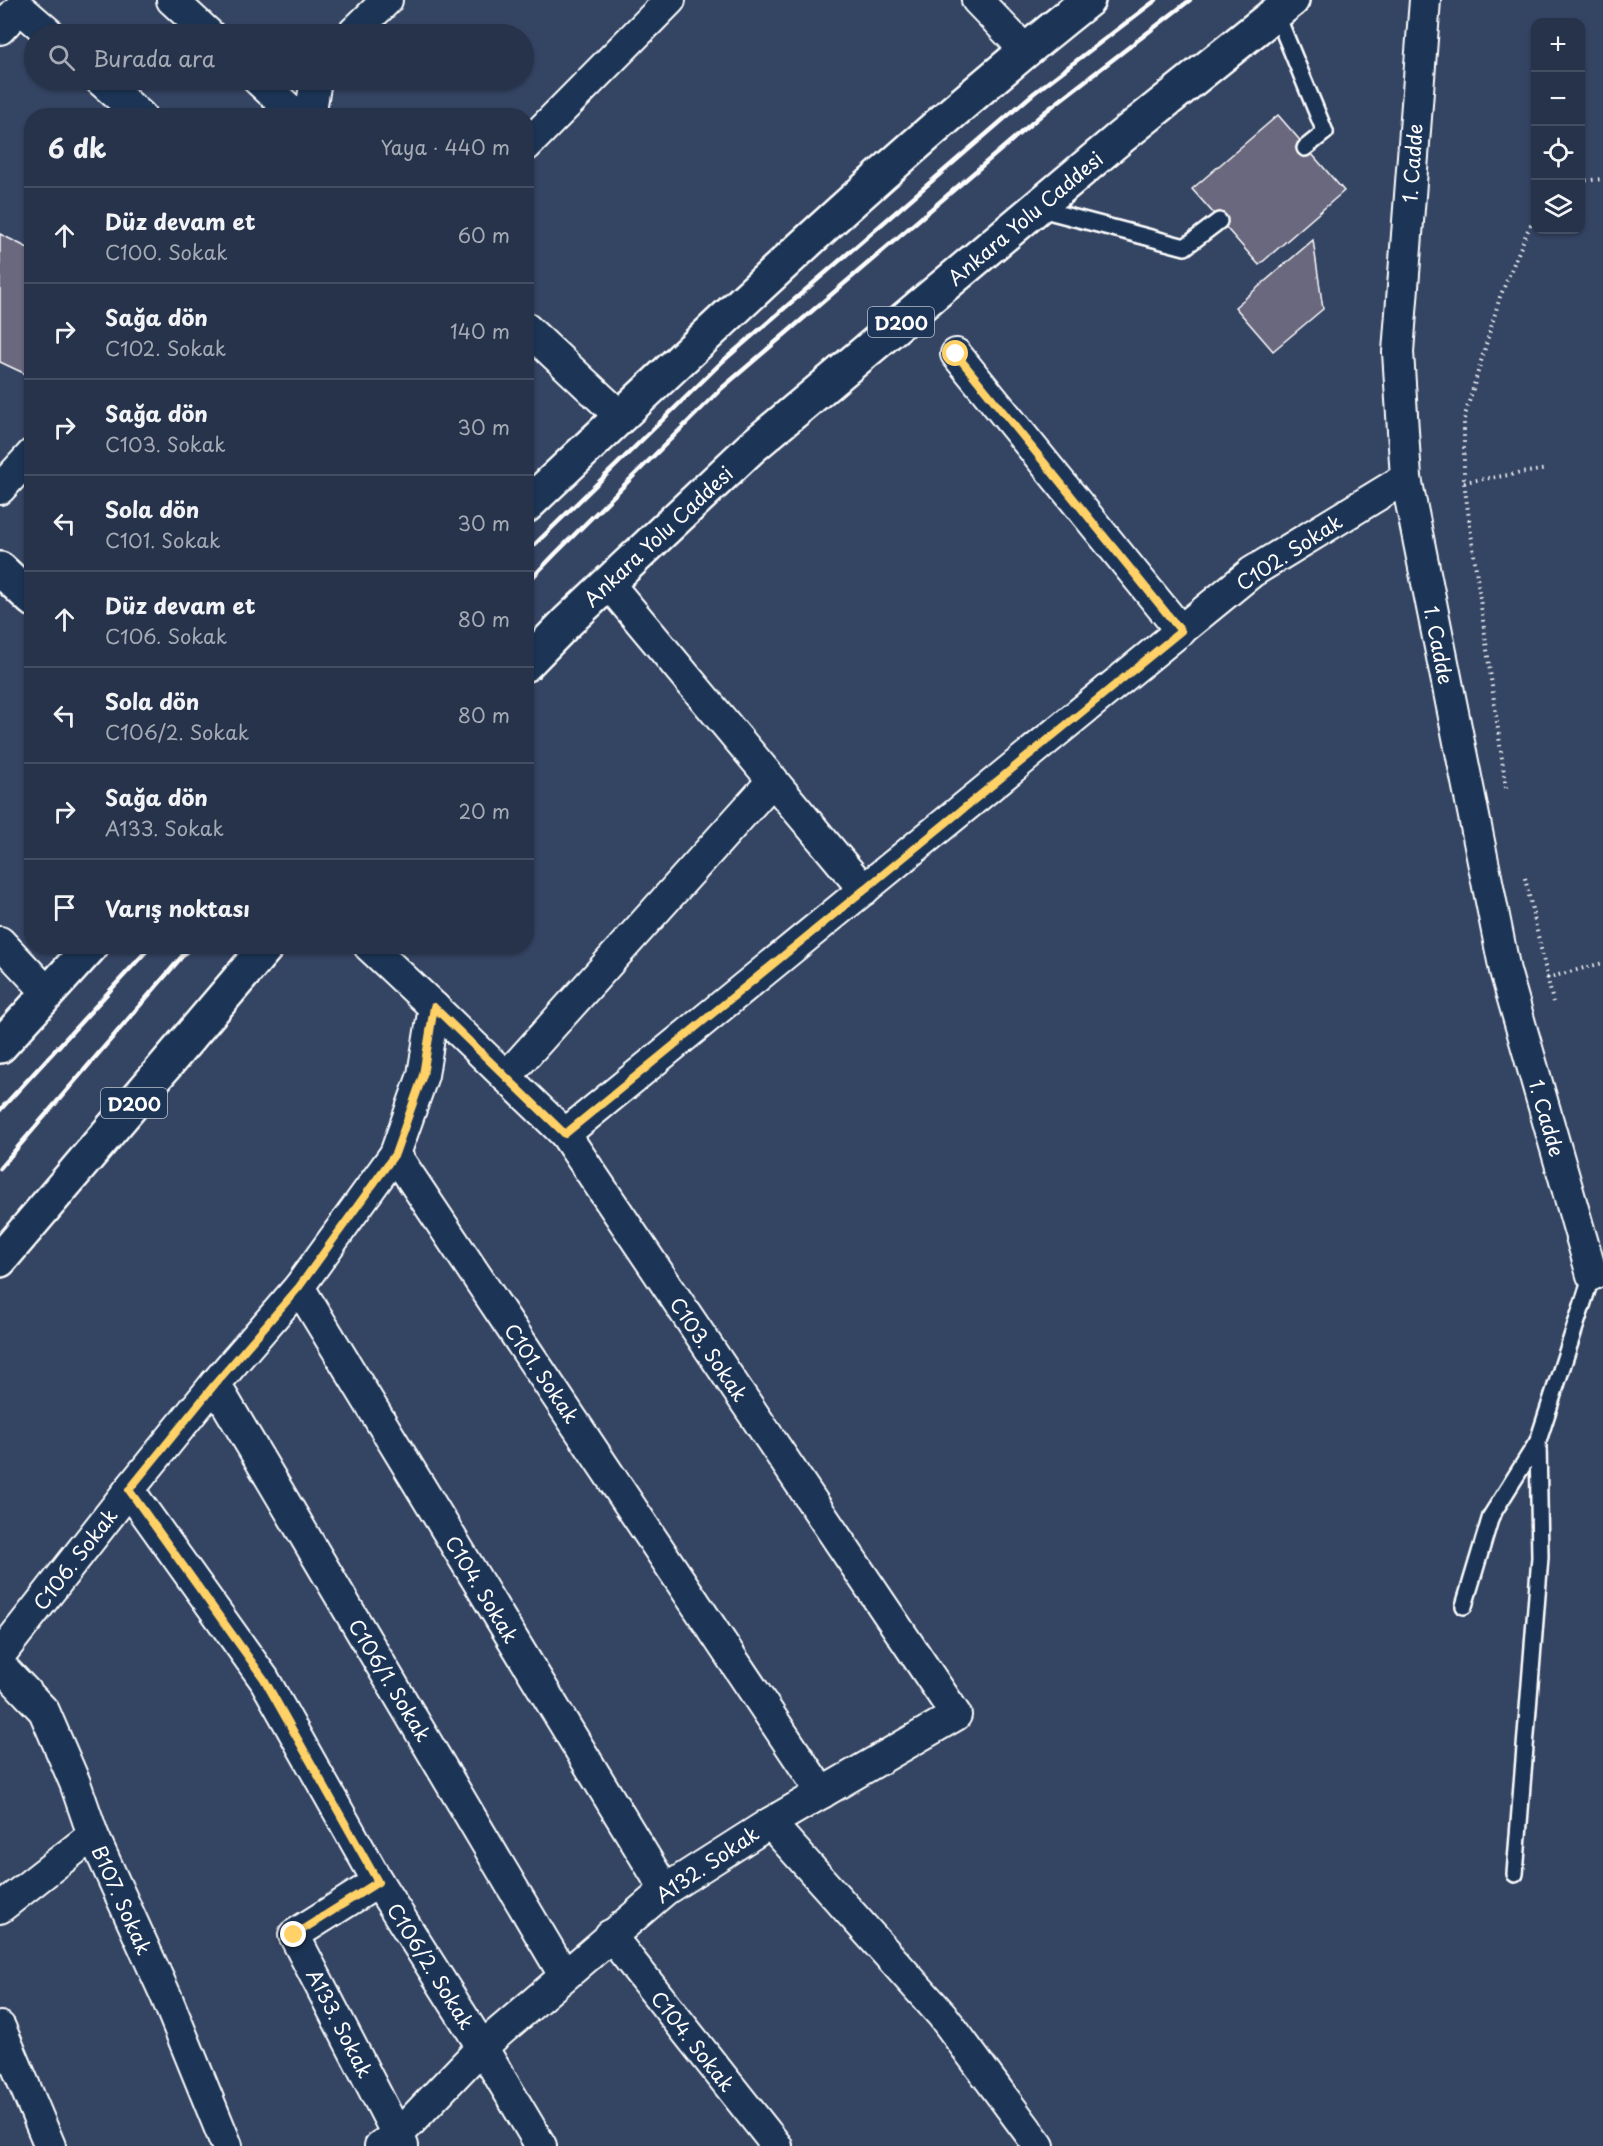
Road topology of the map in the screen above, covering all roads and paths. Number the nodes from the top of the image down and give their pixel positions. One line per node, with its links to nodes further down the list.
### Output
1 (172, 0): 8 (street)
2 (387, 0): 9 (street)
3 (670, 0): 17 (street)
4 (977, 0): 10 (street)
5 (1088, 0): 10 (main road)
6 (1425, 0): 29 (street, 1. Cadde)
7 (1284, 6): 18 (lane); 21 (main road, Ankara Yolu Caddesi / D200)
8 (198, 24)
9 (362, 24)
10 (1025, 50): 26 (main road)
11 (111, 90): 14 (street)
12 (269, 90): 15 (street)
13 (314, 90): 16 (street)
14 (132, 108)
15 (288, 108)
16 (311, 108)
17 (534, 138)
18 (1305, 148)
19 (1603, 179): 20 (path)
20 (1585, 181)
21 (1036, 208): 22 (lane); 34 (main road, Ankara Yolu Caddesi / D200)
22 (1219, 221)
23 (1531, 225): 30 (path)
24 (534, 335): 26 (street)
25 (956, 354): 36 (street)
26 (621, 417): 32 (main road)
27 (24, 463): 31 (street)
28 (1547, 469): 30 (path)
29 (1406, 478): 36 (street, C102. Sokak); 56 (street, 1. Cadde)
30 (1464, 482): 39 (path)
31 (0, 489)
32 (534, 499)
33 (0, 569): 35 (main road)
34 (608, 583): 37 (main road, Ankara Yolu Caddesi / D200); 38 (street)
35 (24, 592)
36 (1181, 631): 41 (street, C102. Sokak)
37 (534, 656)
38 (773, 780): 41 (street); 52 (street)
39 (1507, 789)
40 (1522, 868): 47 (path)
41 (864, 890): 53 (street, C102. Sokak)
42 (0, 942): 48 (street)
43 (84, 954): 48 (main road)
44 (260, 954): 55 (main road, D200)
45 (378, 954): 49 (street)
46 (1603, 963): 47 (path)
47 (1547, 978): 50 (path)
48 (48, 993): 51 (main road)
49 (434, 1007): 52 (street, C103. Sokak); 54 (street)
50 (1554, 1009)
51 (0, 1046)
52 (506, 1077): 53 (street, C103. Sokak)
53 (565, 1134): 64 (street, C103. Sokak)
54 (395, 1154): 57 (street, C106. Sokak); 65 (street, C101. Sokak)
55 (0, 1260)
56 (1592, 1275): 59 (lane)
57 (299, 1287): 58 (street, C106. Sokak); 70 (street, C104. Sokak)
58 (215, 1384): 60 (street, C106. Sokak); 73 (street, C106/1. Sokak)
59 (1538, 1441): 61 (lane); 68 (lane)
60 (129, 1490): 62 (street, C106. Sokak); 69 (street, C106/2. Sokak)
61 (1464, 1606)
62 (0, 1655)
63 (0, 1665): 67 (street, B107. Sokak)
64 (956, 1715): 65 (street, A132. Sokak)
65 (822, 1793): 66 (street, A132. Sokak)
66 (770, 1823): 70 (street, A132. Sokak); 81 (street)
67 (93, 1835): 71 (street); 78 (street, B107. Sokak)
68 (1515, 1874)
69 (378, 1882): 75 (street, C106/2. Sokak); 76 (street, A133. Sokak)
70 (665, 1890): 72 (street, A132. Sokak)
71 (0, 1908)
72 (610, 1935): 73 (street, A132. Sokak); 80 (street, C104. Sokak)
73 (564, 1975): 75 (street, A132. Sokak)
74 (0, 2027): 77 (street)
75 (482, 2047): 76 (street, A133. Sokak); 79 (street, C106/2. Sokak)
76 (393, 2142)
77 (50, 2146)
78 (227, 2146)
79 (541, 2146)
80 (777, 2146)
81 (1039, 2146)

